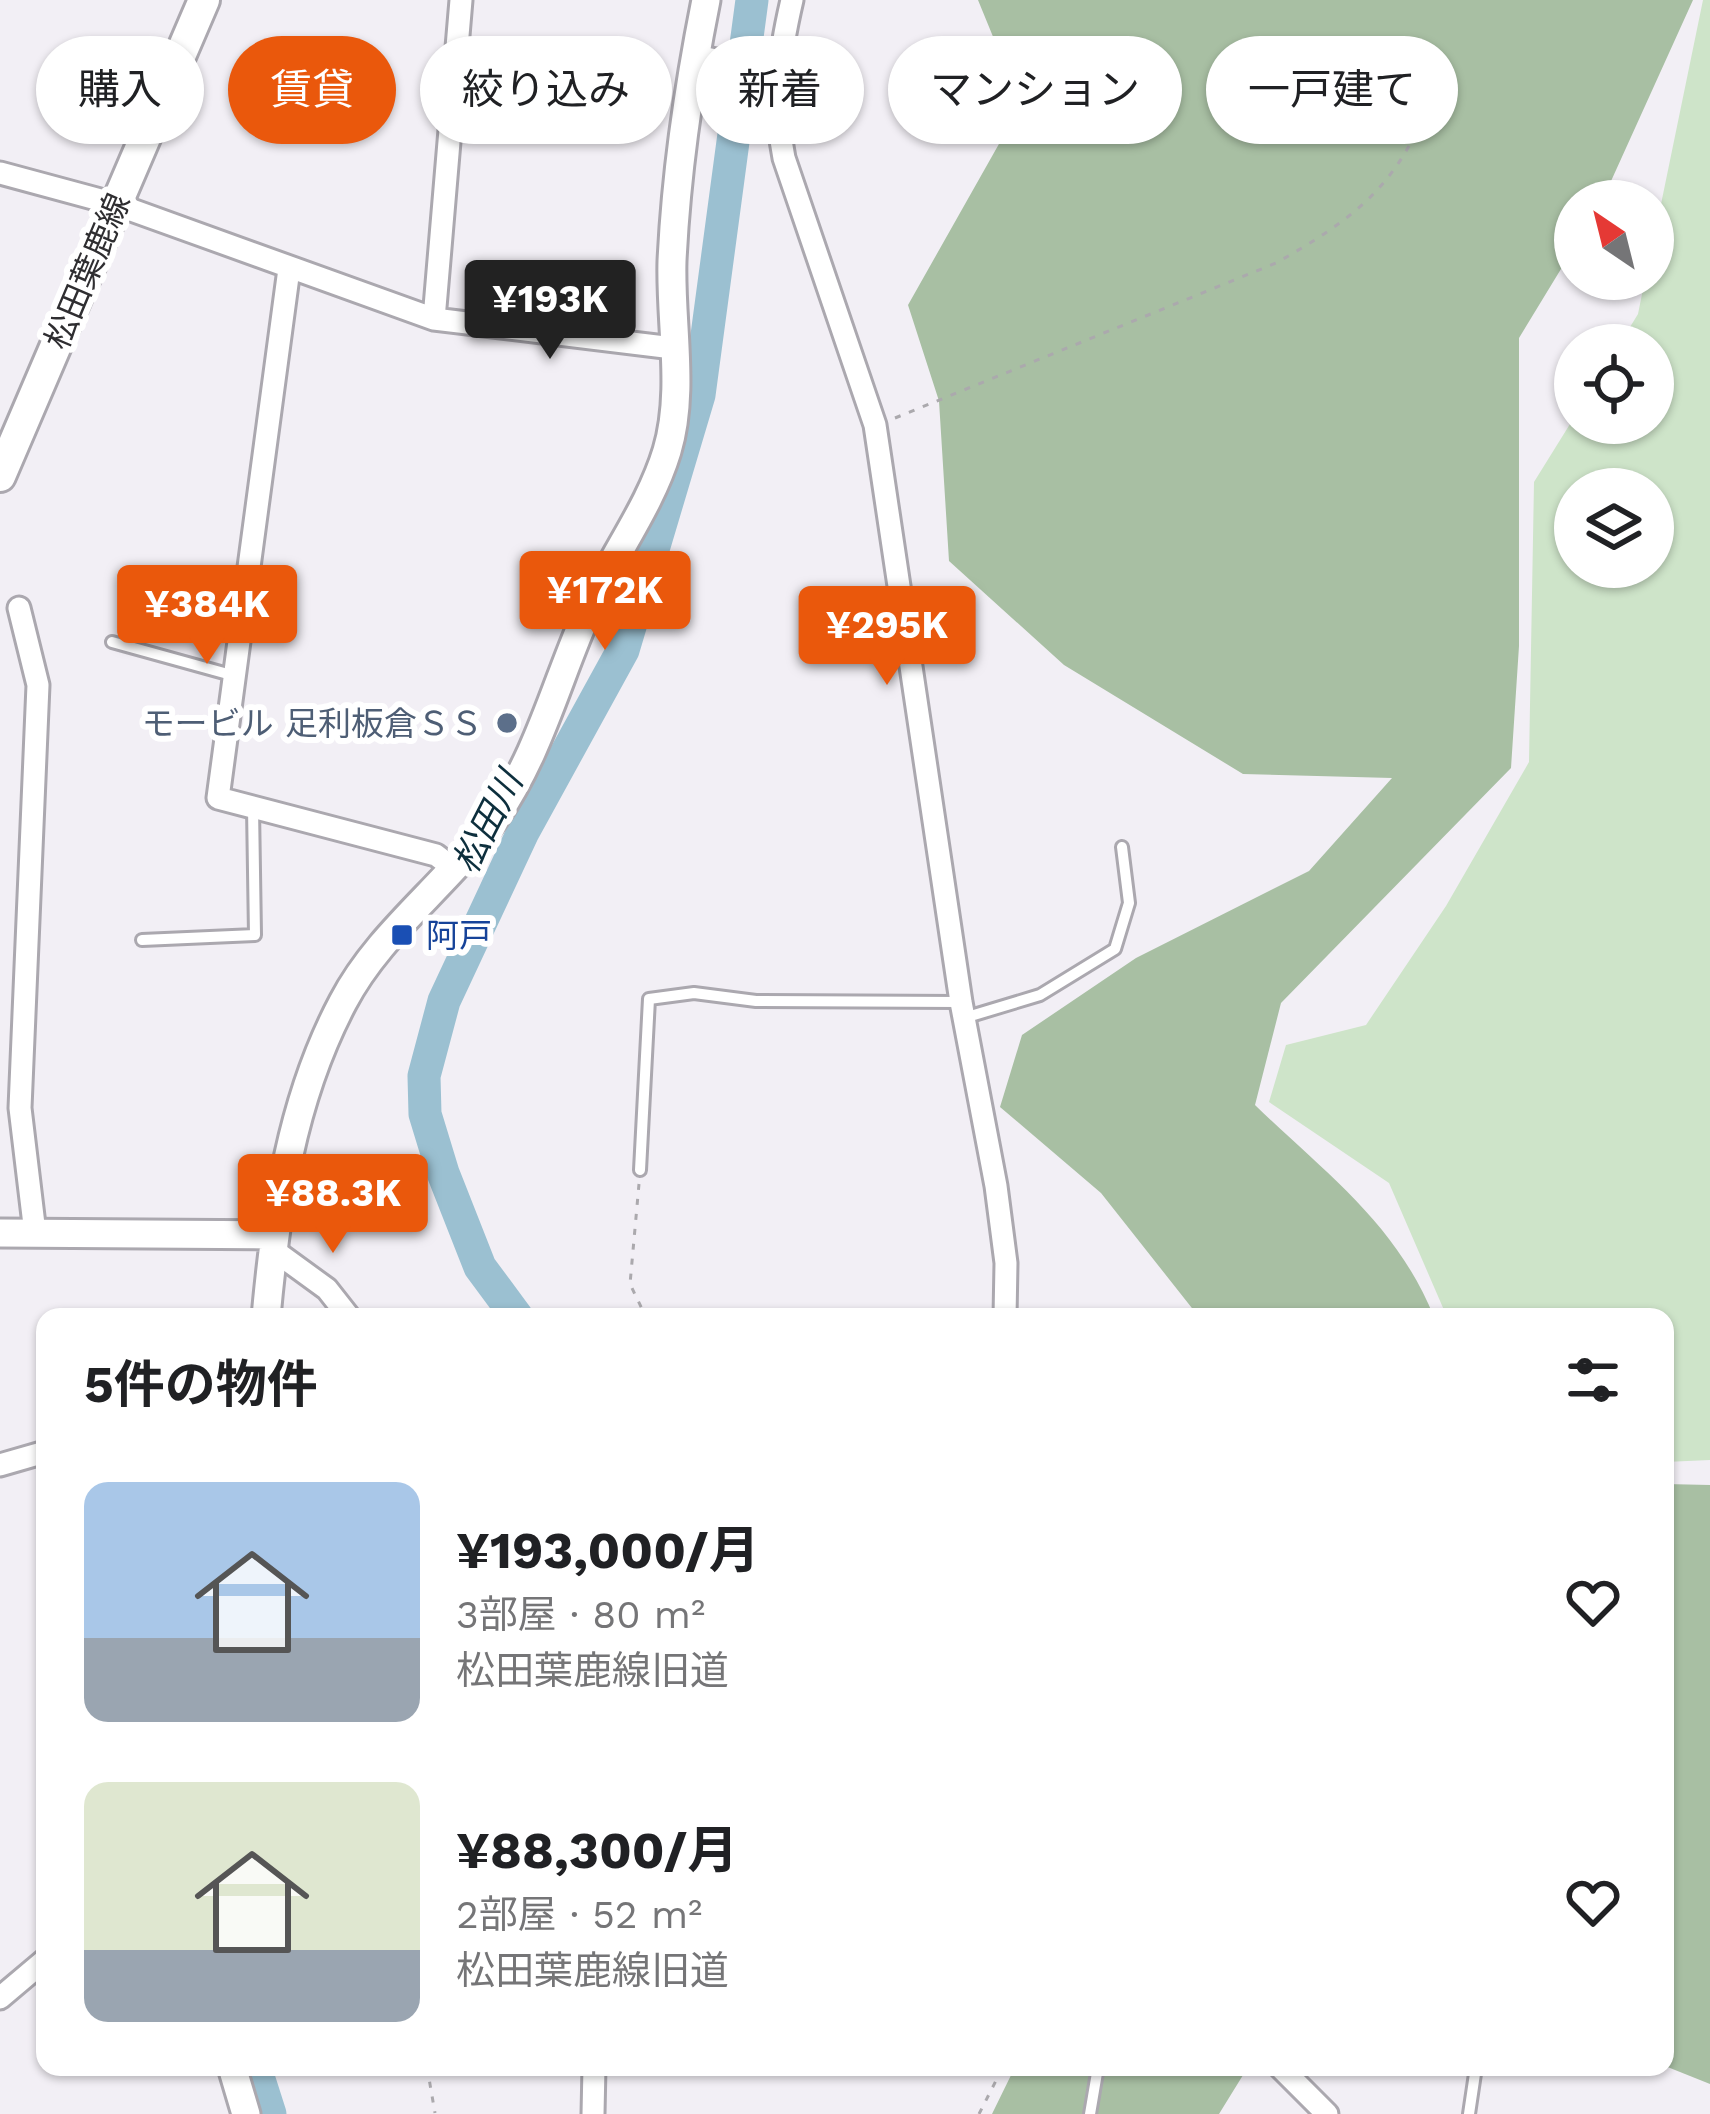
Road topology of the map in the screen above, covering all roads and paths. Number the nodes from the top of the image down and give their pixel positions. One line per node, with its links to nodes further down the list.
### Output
1 (203, 0): 11 (main road, 松田葉鹿線)
2 (460, 0): 13 (street)
3 (706, 0): 5 (street)
4 (792, 0): 6 (street)
5 (703, 36)
6 (780, 36)
7 (696, 93): 14 (street)
8 (782, 144): 15 (street)
9 (1413, 144): 15 (path)
10 (0, 173): 11 (street)
11 (115, 204): 12 (street); 16 (main road, 松田葉鹿線)
12 (289, 269): 13 (street); 19 (street)
13 (434, 320): 14 (street)
14 (673, 348): 22 (street)
15 (875, 425): 24 (street)
16 (0, 476)
17 (19, 608): 27 (street)
18 (112, 642): 19 (lane)
19 (235, 676): 20 (street)
20 (253, 808): 22 (street); 23 (lane)
21 (1122, 848): 24 (lane)
22 (453, 868): 28 (street)
23 (142, 940)
24 (962, 1010): 25 (lane); 32 (street)
25 (640, 1170): 31 (path)
26 (0, 1233): 27 (street)
27 (35, 1233): 28 (street)
28 (273, 1242): 29 (street); 30 (street)
29 (267, 1308)
30 (342, 1308)
31 (642, 1308)
32 (1005, 1308)
33 (36, 1455): 34 (street)
34 (0, 1466)
35 (36, 1968): 36 (street)
36 (0, 1998)
37 (235, 2076): 46 (street)
38 (429, 2076): 45 (path)
39 (594, 2076): 47 (street)
40 (998, 2076): 48 (path)
41 (1096, 2076): 49 (lane)
42 (1288, 2076): 44 (street)
43 (1475, 2076): 50 (lane)
44 (1320, 2111)
45 (435, 2113)
46 (246, 2114)
47 (593, 2114)
48 (979, 2114)
49 (1090, 2114)
50 (1469, 2114)

